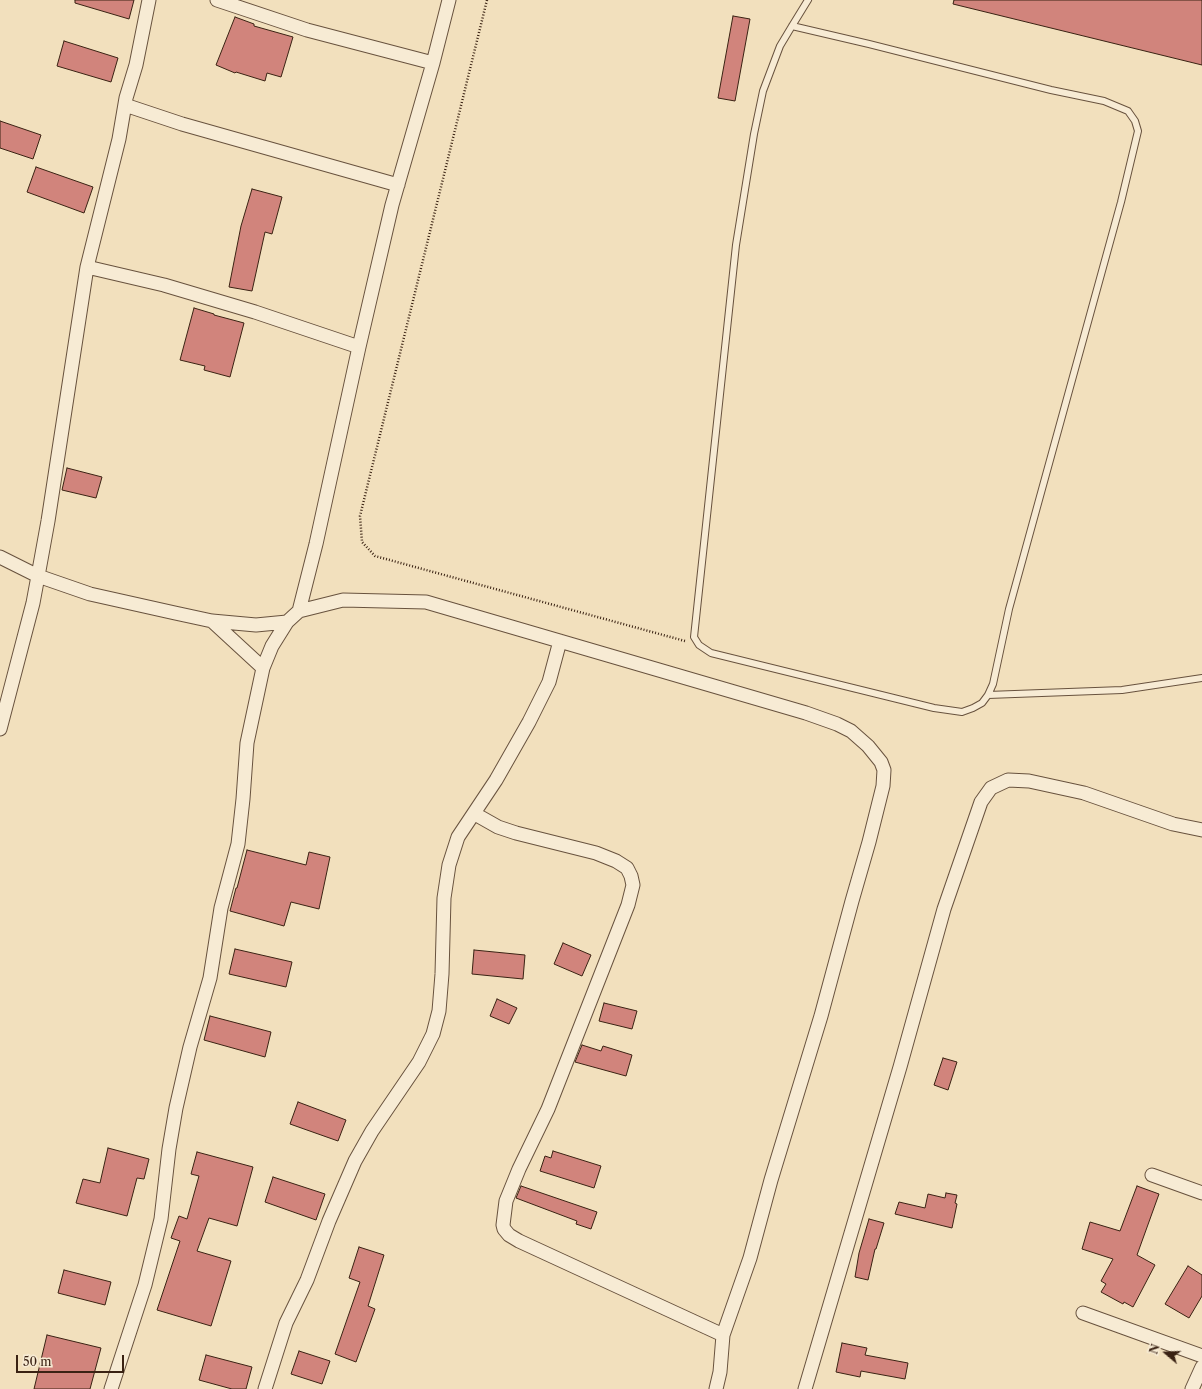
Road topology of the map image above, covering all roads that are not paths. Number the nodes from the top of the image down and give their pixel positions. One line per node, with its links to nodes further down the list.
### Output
1 (149, 0): 7 (street)
2 (216, 0): 6 (street)
3 (449, 0): 6 (street)
4 (808, 0): 5 (lane)
5 (792, 26): 19 (lane); 19 (lane)
6 (433, 63): 8 (street)
7 (125, 105): 8 (street); 9 (street)
8 (398, 185): 10 (street)
9 (87, 267): 10 (street); 12 (street)
10 (359, 347): 13 (street)
11 (0, 557): 12 (street)
12 (38, 576): 14 (street); 20 (street)
13 (299, 611): 15 (street); 16 (street)
14 (212, 621): 15 (street); 17 (street)
15 (287, 622): 17 (street)
16 (560, 641): 21 (street); 26 (street)
17 (263, 668): 29 (street)
18 (1202, 678): 19 (lane)
19 (988, 695)
20 (0, 729)
21 (475, 814): 26 (street); 30 (street)
22 (1202, 830): 32 (street)
23 (1152, 1175): 24 (street)
24 (1202, 1193)
25 (1083, 1313): 27 (street)
26 (723, 1335): 31 (street)
27 (1202, 1356)
28 (1202, 1367): 33 (street)
29 (112, 1389)
30 (265, 1389)
31 (716, 1389)
32 (805, 1389)
33 (1192, 1389)

